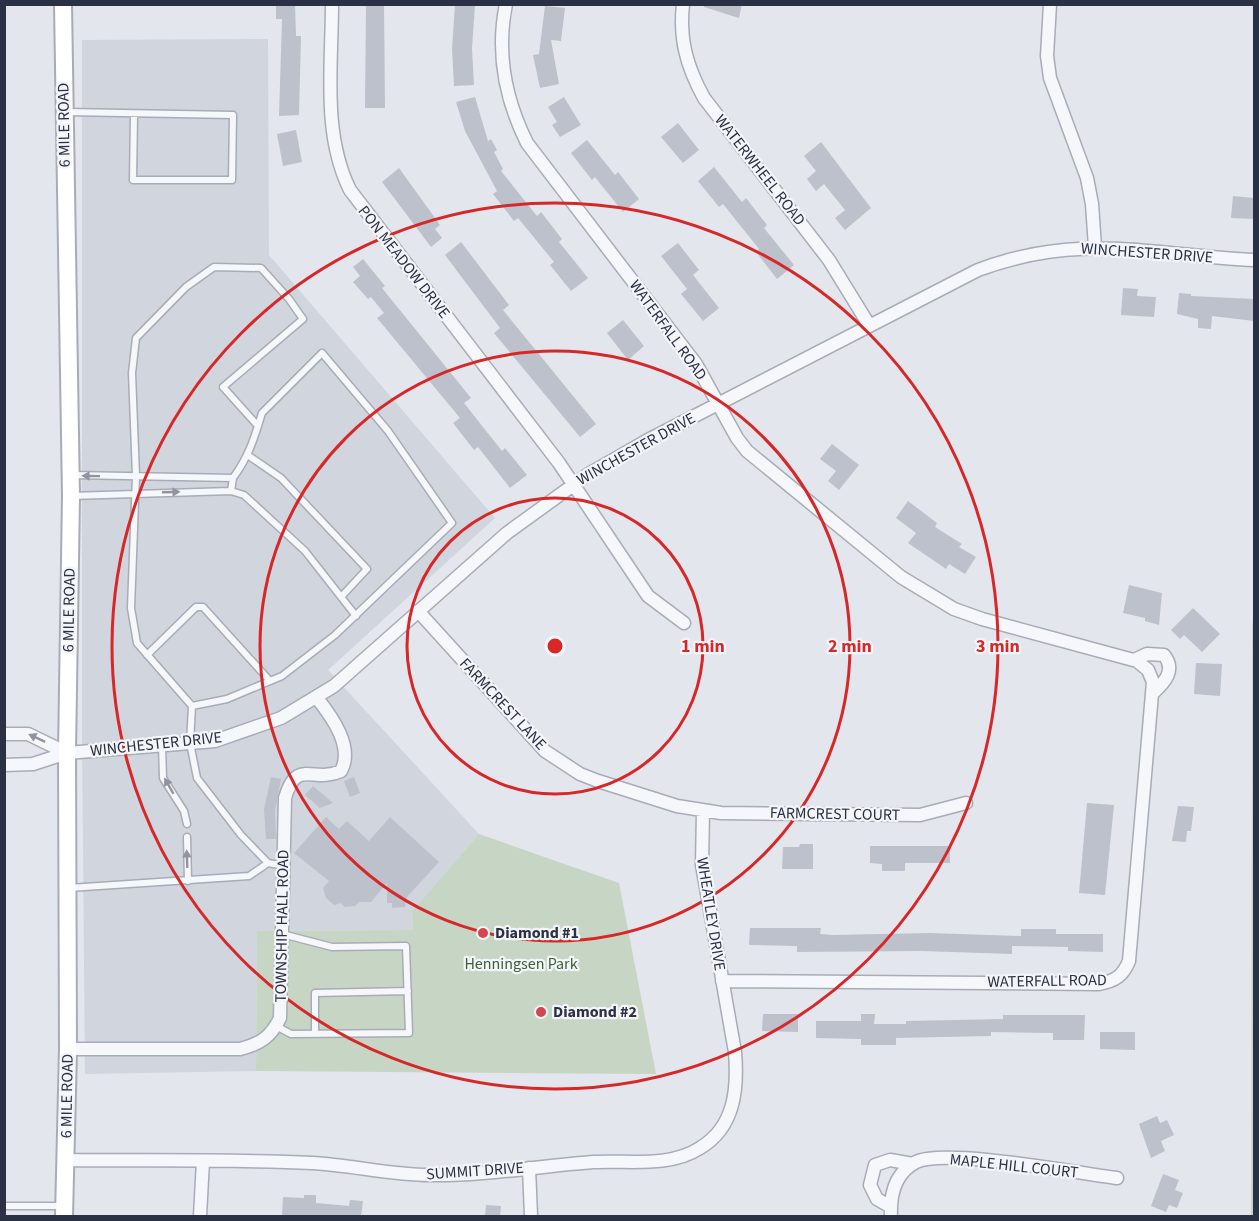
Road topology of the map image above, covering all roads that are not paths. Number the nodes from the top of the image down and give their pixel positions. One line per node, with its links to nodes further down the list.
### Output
1 (63, 4): 6 (street, 6 MILE ROAD)
2 (332, 4): 17 (street, PON MEADOW DRIVE)
3 (506, 4): 11 (street, WATERFALL ROAD)
4 (683, 4): 10 (street, WATERWHEEL ROAD)
5 (1050, 4): 8 (street)
6 (63, 112): 7 (lane); 14 (street, 6 MILE ROAD)
7 (134, 115): 7 (lane)
8 (1095, 247): 9 (street, WINCHESTER DRIVE); 10 (street, WINCHESTER DRIVE)
9 (1254, 260)
10 (869, 325): 11 (street, WINCHESTER DRIVE)
11 (718, 404): 17 (street, WINCHESTER DRIVE); 26 (street, WATERFALL ROAD)
12 (258, 426): 13 (lane); 15 (lane); 23 (lane)
13 (249, 456): 16 (lane); 21 (lane)
14 (70, 475): 15 (lane, one-way to 14); 20 (street, 6 MILE ROAD)
15 (136, 477): 16 (lane); 19 (lane)
16 (233, 478): 18 (lane)
17 (573, 485): 22 (street, WINCHESTER DRIVE); 24 (street, PON MEADOW DRIVE)
18 (231, 491): 19 (lane, one-way to 18); 21 (lane)
19 (135, 493): 20 (lane); 25 (lane)
20 (71, 496): 34 (street, 6 MILE ROAD)
21 (342, 597): 23 (lane)
22 (418, 612): 29 (street, WINCHESTER DRIVE); 37 (street, FARMCREST LANE)
23 (356, 616): 27 (lane)
24 (684, 623)
25 (147, 655): 27 (lane); 30 (lane)
26 (1134, 660): 28 (street, WATERFALL ROAD); 28 (street, WATERFALL ROAD)
27 (270, 681): 30 (lane)
28 (1153, 693): 45 (street, WATERFALL ROAD)
29 (317, 698): 32 (street, WINCHESTER DRIVE); 41 (street, TOWNSHIP HALL ROAD)
30 (192, 706): 32 (lane)
31 (4, 734): 34 (street, WINCHESTER DRIVE, one-way to 31)
32 (190, 743): 33 (street, WINCHESTER DRIVE); 40 (lane)
33 (162, 745): 34 (street, WINCHESTER DRIVE); 38 (lane, one-way to 33)
34 (67, 753): 35 (street, WINCHESTER DRIVE); 43 (street, 6 MILE ROAD)
35 (4, 765)
36 (966, 803): 37 (street, FARMCREST COURT)
37 (703, 811): 45 (street, WHEATLEY DRIVE)
38 (187, 824)
39 (187, 837): 42 (lane, one-way to 39)
40 (268, 863): 41 (lane); 42 (lane)
41 (284, 866): 44 (street, TOWNSHIP HALL ROAD)
42 (188, 881): 43 (lane)
43 (68, 888): 49 (street, 6 MILE ROAD)
44 (282, 934): 46 (lane); 47 (street, TOWNSHIP HALL ROAD)
45 (722, 981): 53 (street, SUMMIT DRIVE)
46 (408, 991): 48 (lane); 48 (lane)
47 (276, 1026): 48 (lane); 49 (street, TOWNSHIP HALL ROAD)
48 (315, 1034)
49 (68, 1049): 50 (street, 6 MILE ROAD)
50 (66, 1160): 51 (street, SUMMIT DRIVE); 56 (street, 6 MILE ROAD)
51 (202, 1161): 53 (street, SUMMIT DRIVE); 58 (street)
52 (913, 1164): 54 (street, MAPLE HILL COURT); 57 (street, MAPLE HILL COURT); 57 (street, MAPLE HILL COURT)
53 (529, 1168): 59 (street)
54 (1117, 1178)
55 (4, 1206): 56 (lane)
56 (64, 1211)
57 (891, 1212)
58 (200, 1216)
59 (531, 1216)

